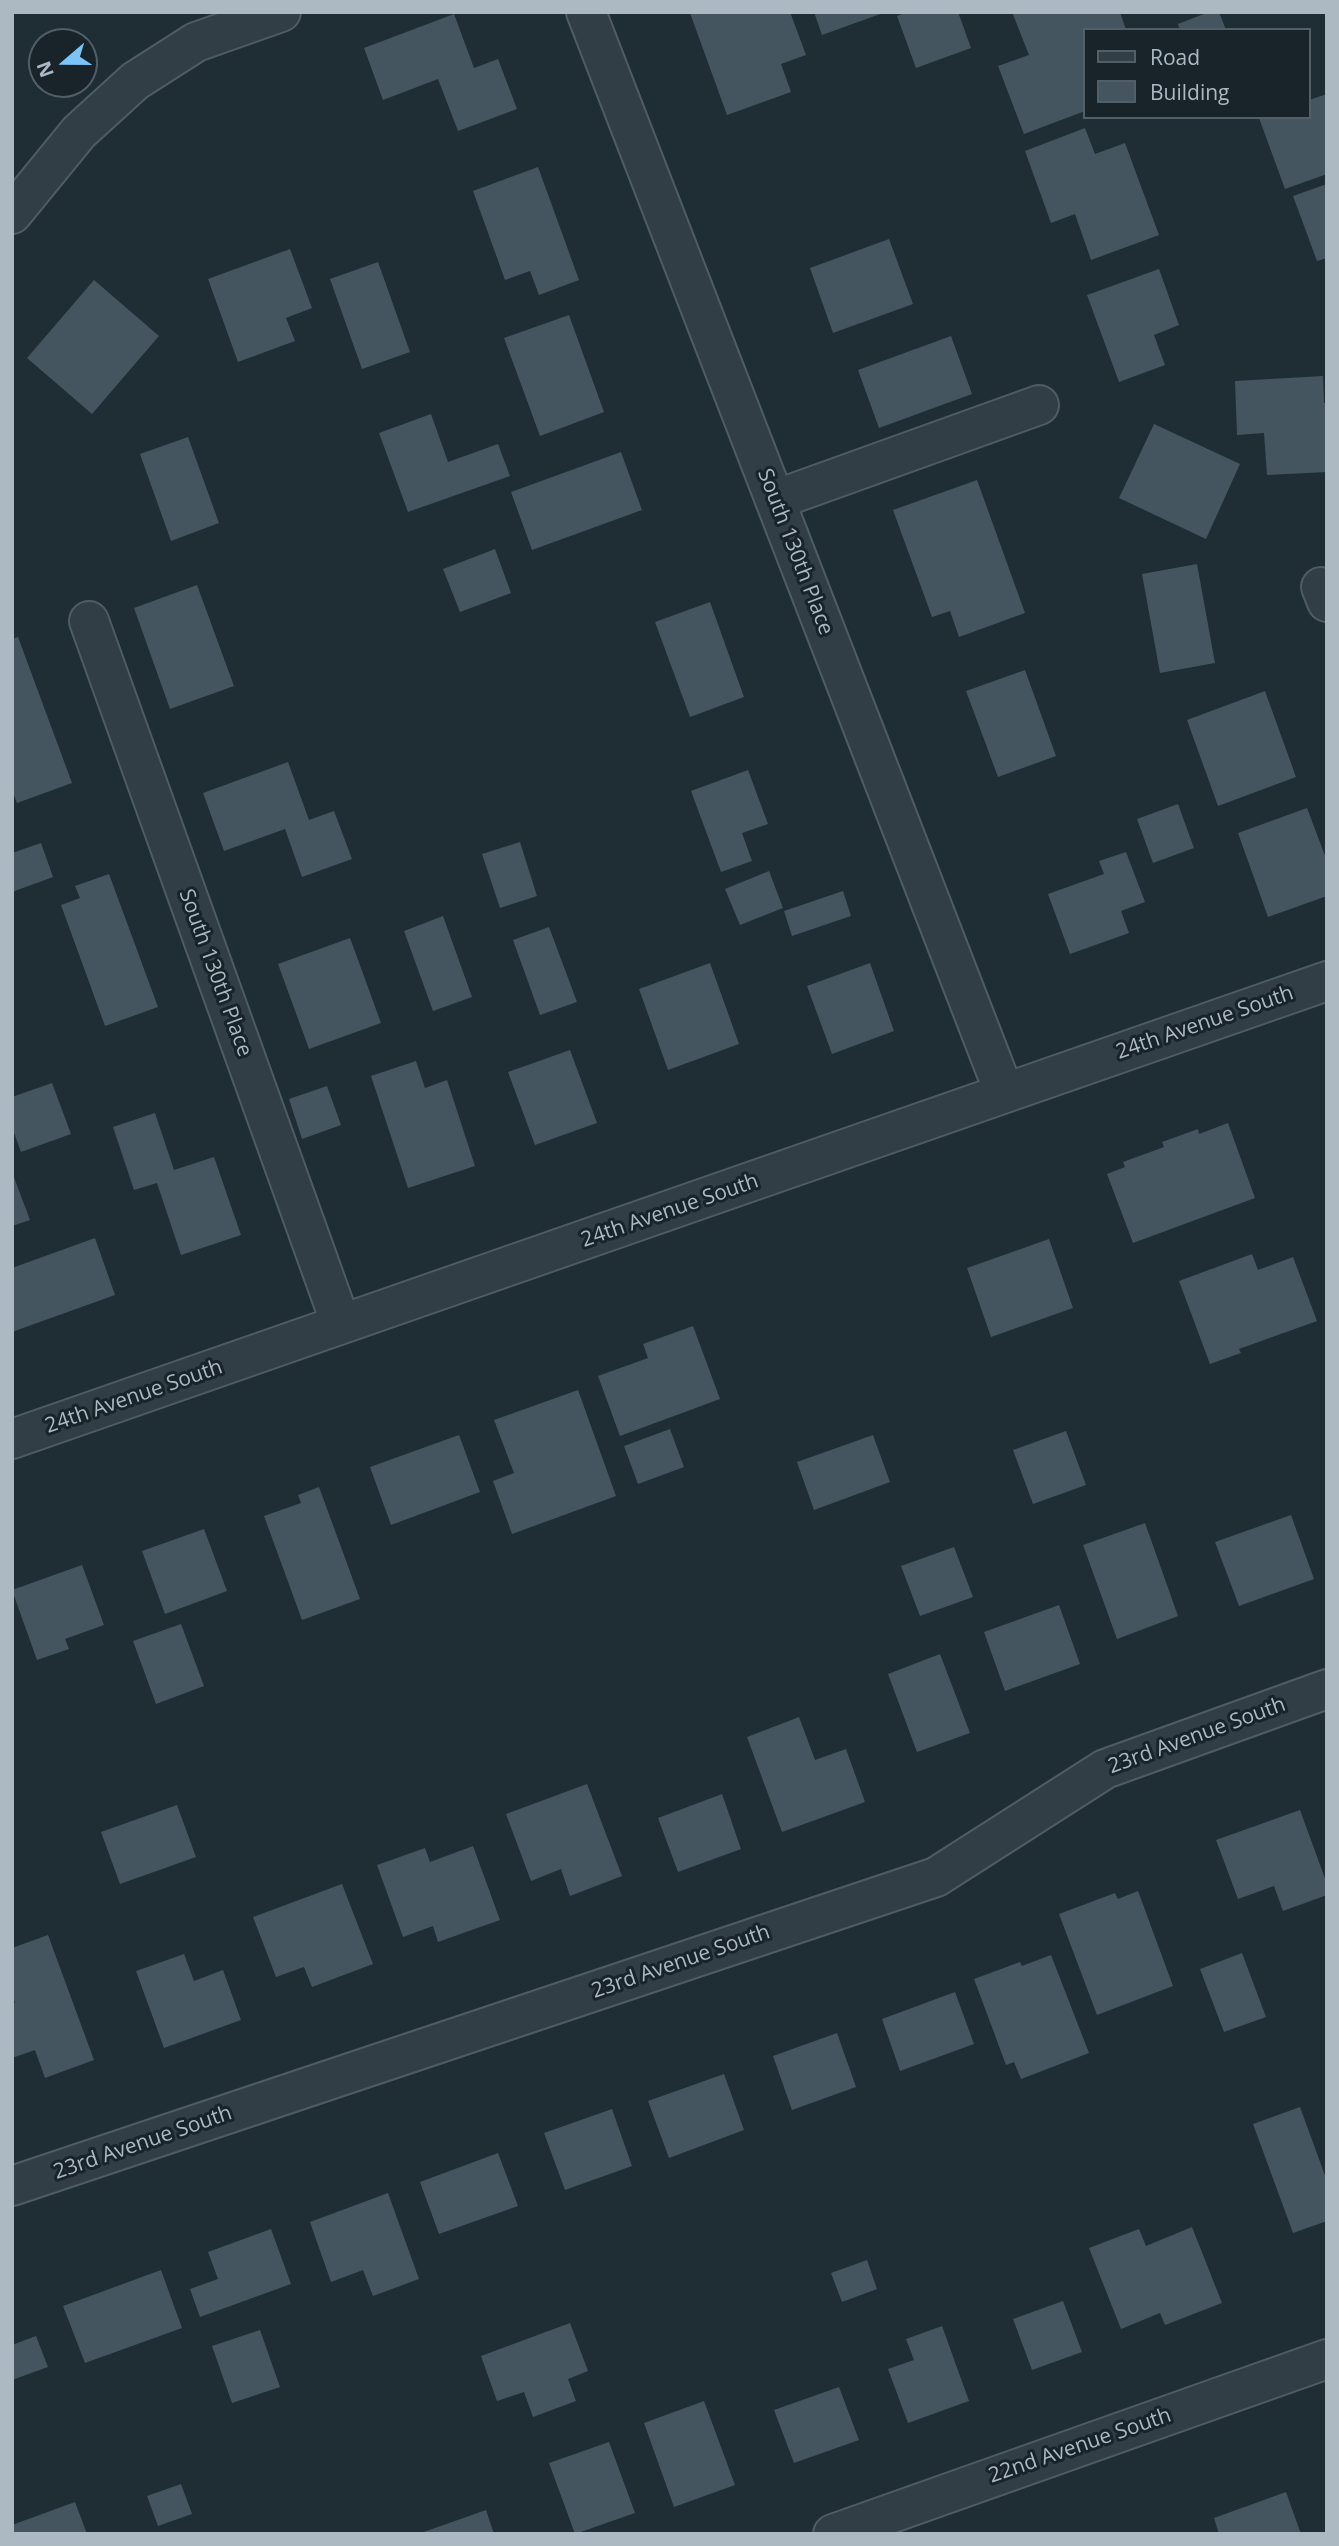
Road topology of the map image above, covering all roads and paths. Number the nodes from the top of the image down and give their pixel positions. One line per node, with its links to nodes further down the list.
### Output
1 (281, 12): 3 (street)
2 (586, 12): 5 (street, South 130th Place)
3 (12, 214)
4 (1039, 405): 5 (street)
5 (775, 500): 8 (street, South 130th Place)
6 (89, 621): 9 (street, South 130th Place)
7 (1327, 981): 8 (street, 24th Avenue South)
8 (1004, 1092): 9 (street, 24th Avenue South)
9 (341, 1324): 10 (street, 24th Avenue South)
10 (12, 1439)
11 (1327, 1689): 12 (street, 23rd Avenue South)
12 (12, 2186)
13 (1327, 2359): 14 (street, 22nd Avenue South)
14 (833, 2534)

